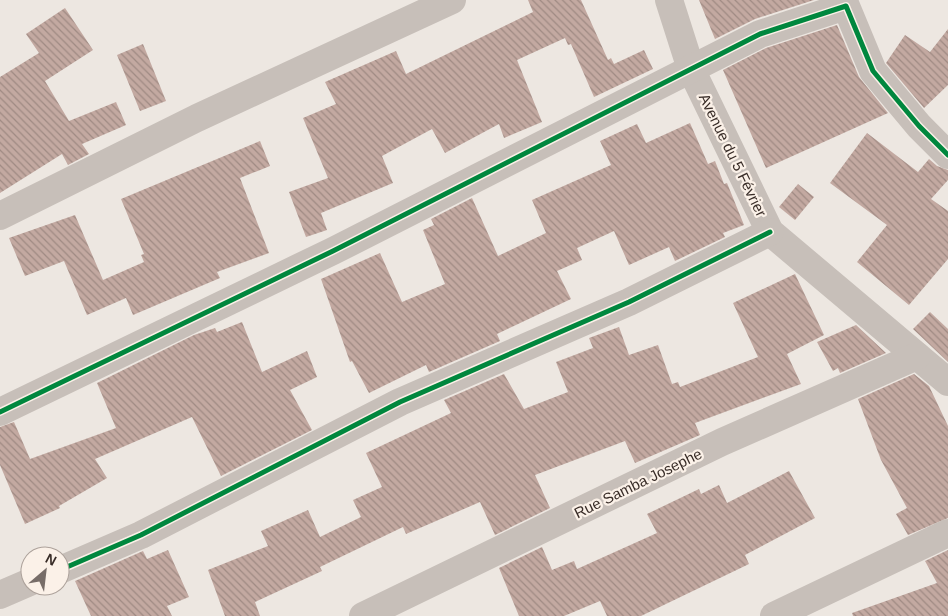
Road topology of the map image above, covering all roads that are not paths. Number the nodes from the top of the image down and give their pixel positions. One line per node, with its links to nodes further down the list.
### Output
1 (452, 0): 5 (street)
2 (669, 0): 3 (street, Avenue du 5 Février)
3 (691, 69): 4 (street); 6 (street, Avenue du 5 Février); 9 (street)
4 (948, 155)
5 (0, 216)
6 (770, 232): 7 (street, Avenue du 5 Février); 11 (street)
7 (917, 356): 8 (street, Avenue du 5 Février); 14 (street, Rue Samba Josephe)
8 (948, 382)
9 (0, 412)
10 (948, 533): 15 (street)
11 (70, 566)
12 (20, 588): 13 (street)
13 (2, 599)
14 (363, 616)
15 (774, 616)

